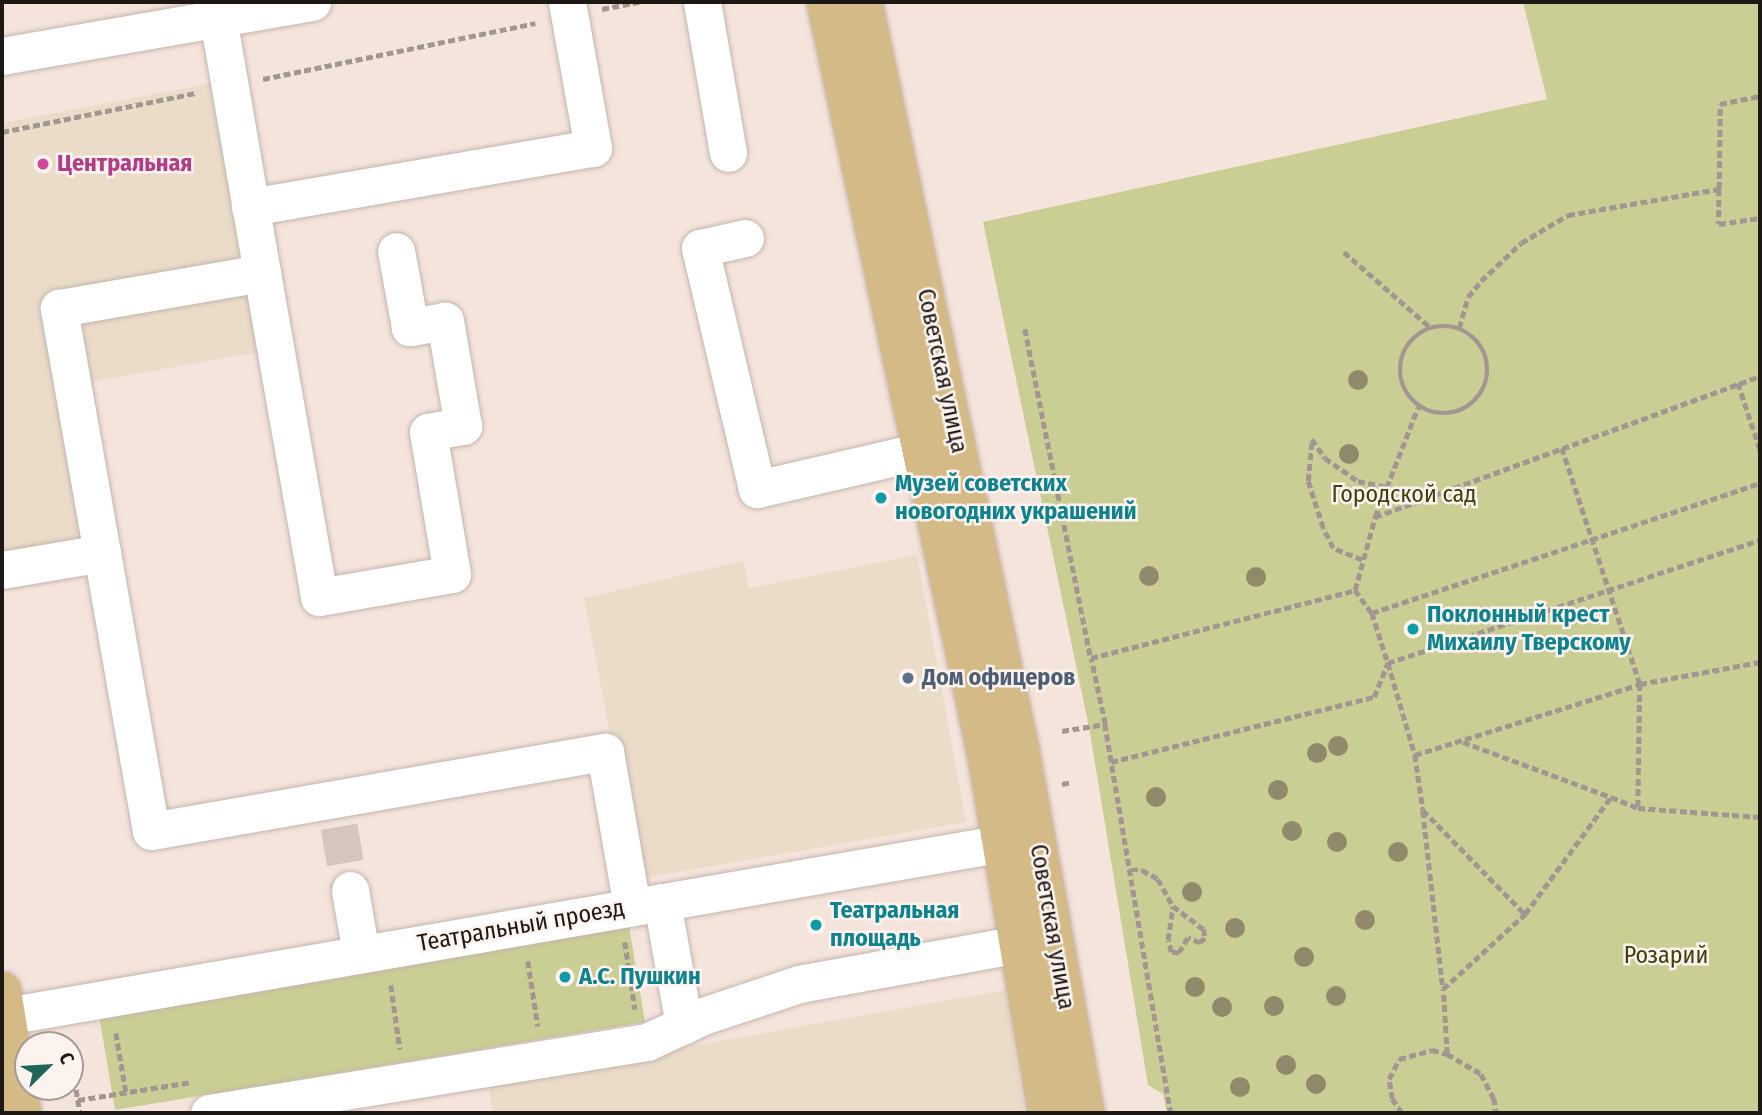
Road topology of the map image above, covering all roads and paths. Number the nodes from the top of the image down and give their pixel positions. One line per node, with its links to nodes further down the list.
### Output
1 (312, 2): 7 (street)
2 (639, 2): 6 (path)
3 (702, 2): 12 (street)
4 (826, 2): 28 (main road, Советская улица)
5 (863, 2): 53 (main road, Советская улица)
6 (569, 9): 9 (path); 14 (street)
7 (218, 18): 8 (street); 9 (street)
8 (2, 55)
9 (229, 86): 11 (path); 14 (street)
10 (1760, 96): 13 (path)
11 (2, 132)
12 (728, 153)
13 (1719, 189): 15 (path); 21 (path)
14 (250, 207): 19 (street)
15 (1760, 218)
16 (745, 238): 28 (street)
17 (396, 251): 19 (street)
18 (1344, 251): 20 (path)
19 (262, 273): 34 (street)
20 (1430, 327): 21 (path); 25 (path)
21 (1459, 328): 25 (path)
22 (1025, 330): 40 (path)
23 (1760, 376): 24 (path)
24 (1738, 383): 26 (path); 27 (path)
25 (1418, 407): 30 (path)
26 (1562, 449): 31 (path); 32 (path)
27 (1760, 449)
28 (922, 451): 53 (main road, Советская улица)
29 (1760, 483): 32 (path)
30 (1386, 486): 31 (path); 35 (path)
31 (1374, 517): 35 (path)
32 (1592, 540): 38 (path); 39 (path)
33 (1760, 540): 38 (path)
34 (102, 553): 36 (street); 56 (street)
35 (1362, 560): 37 (path)
36 (2, 570)
37 (1355, 590): 39 (path); 40 (path)
38 (1609, 591): 42 (path); 43 (path)
39 (1373, 613): 42 (path)
40 (1091, 658): 44 (path)
41 (1760, 662): 43 (path)
42 (1388, 663): 47 (path); 48 (path)
43 (1640, 684): 46 (path); 50 (path)
44 (1105, 724): 45 (path); 48 (path)
45 (1062, 732)
46 (1462, 742): 47 (path); 49 (path)
47 (1415, 755): 51 (path)
48 (1111, 762): 54 (path)
49 (1611, 797): 50 (path); 58 (path)
50 (1638, 808): 52 (path)
51 (1423, 810): 58 (path); 62 (path)
52 (1760, 817)
53 (1019, 840): 56 (street, Театральный проезд); 59 (main road, Советская улица); 74 (main road, Советская улица)
54 (1131, 870): 57 (path); 75 (path)
55 (350, 890): 60 (street)
56 (647, 904): 60 (street, Театральный проезд); 64 (street); 67 (path)
57 (1173, 906): 57 (path)
58 (1525, 914): 62 (path)
59 (1020, 944): 64 (street); 73 (main road, Советская улица)
60 (373, 952): 63 (street, Театральный проезд); 69 (path)
61 (528, 961): 65 (path)
62 (1443, 989): 68 (path)
63 (4, 1004): 71 (main road)
64 (684, 1025): 67 (street)
65 (538, 1028)
66 (115, 1029): 70 (path)
67 (647, 1042): 69 (street)
68 (1447, 1054): 76 (path); 77 (path)
69 (405, 1081): 72 (street)
70 (126, 1092)
71 (22, 1113)
72 (209, 1113)
73 (1047, 1113)
74 (1085, 1113)
75 (1171, 1113)
76 (1402, 1113)
77 (1496, 1113)

